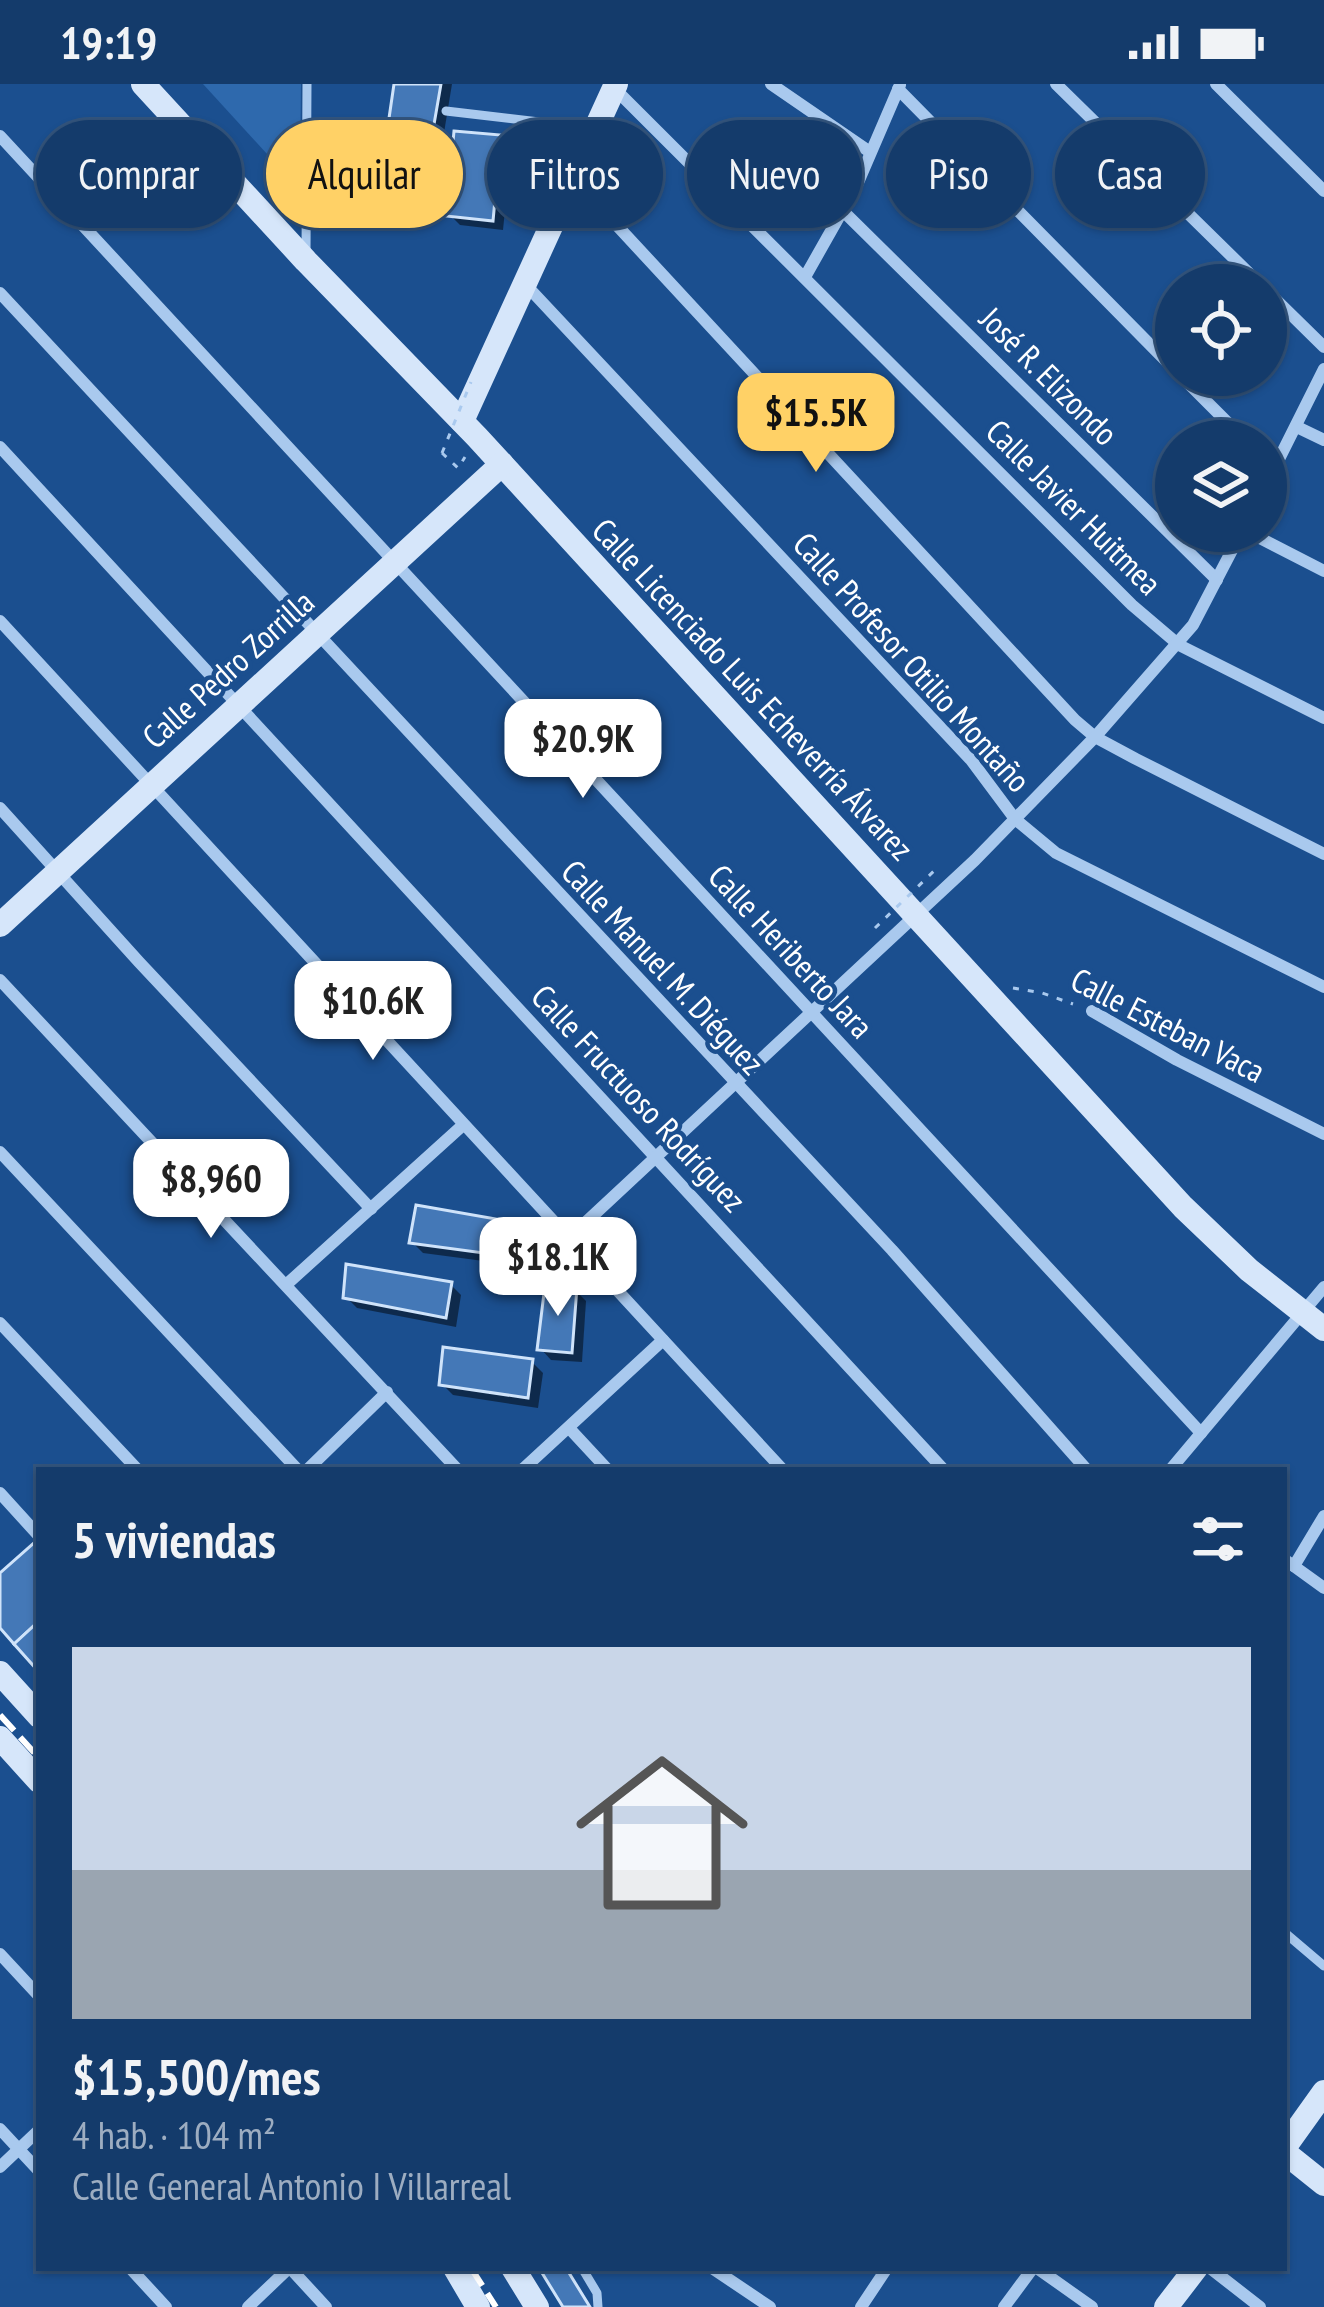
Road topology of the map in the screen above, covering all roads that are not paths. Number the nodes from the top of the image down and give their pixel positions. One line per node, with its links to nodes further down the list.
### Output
1 (142, 84): 19 (street, Calle Licenciado Luis Echeverría Álvarez)
2 (307, 84): 19 (lane)
3 (771, 84): 12 (street)
4 (1056, 84): 20 (street)
5 (1216, 84): 14 (street)
6 (615, 86): 10 (street); 21 (street, Calle Javier Huitmea)
7 (899, 87): 12 (street); 26 (street)
8 (446, 111): 9 (lane)
9 (520, 120)
10 (599, 120)
11 (0, 136): 38 (street, Calle Heriberto Jara)
12 (869, 152): 13 (street)
13 (862, 168)
14 (1324, 191)
15 (550, 228): 22 (street)
16 (620, 228): 46 (street)
17 (833, 228): 21 (street)
18 (860, 228): 40 (street, José R. Elizondo)
19 (306, 261): 30 (street, Calle Licenciado Luis Echeverría Álvarez)
20 (1239, 264)
21 (805, 277): 43 (street, Calle Javier Huitmea)
22 (525, 284): 30 (street); 49 (street, Calle Profesor Otilio Montaño)
23 (0, 293): 42 (street, Calle Manuel M. Diéguez)
24 (1287, 311): 25 (street)
25 (1324, 347)
26 (1155, 349)
27 (1324, 369): 31 (street)
28 (1201, 396): 29 (street)
29 (1225, 420)
30 (462, 421): 35 (street, Calle Licenciado Luis Echeverría Álvarez)
31 (1297, 427): 32 (street); 33 (street)
32 (1324, 440)
33 (1287, 441)
34 (0, 447): 44 (street, Calle Fructuoso Rodríguez)
35 (502, 464): 38 (street, Calle Pedro Zorrilla); 52 (street, Calle Licenciado Luis Echeverría Álvarez)
36 (1232, 552): 40 (street)
37 (1286, 552): 39 (street)
38 (396, 562): 42 (street, Calle Pedro Zorrilla); 56 (street, Calle Heriberto Jara)
39 (1324, 571)
40 (1217, 580): 43 (street)
41 (0, 622): 47 (street)
42 (316, 633): 44 (street, Calle Pedro Zorrilla); 58 (street, Calle Manuel M. Diéguez)
43 (1179, 645): 45 (street, Calle Javier Huitmea); 46 (street)
44 (238, 704): 47 (street, Calle Pedro Zorrilla); 62 (street, Calle Fructuoso Rodríguez)
45 (1324, 718)
46 (1095, 737): 49 (street); 50 (street)
47 (150, 786): 51 (street, Calle Pedro Zorrilla); 59 (street)
48 (0, 808): 51 (street)
49 (1016, 819): 52 (street); 55 (street, Calle Profesor Otilio Montaño)
50 (1324, 854)
51 (59, 871): 53 (street, Calle Pedro Zorrilla); 63 (street)
52 (916, 914): 56 (street); 67 (street, Calle Licenciado Luis Echeverría Álvarez)
53 (0, 925)
54 (0, 980): 65 (street)
55 (1324, 986)
56 (810, 1011): 58 (street); 73 (street, Calle Heriberto Jara)
57 (1092, 1011): 60 (street, Calle Esteban Vaca)
58 (732, 1082): 62 (street); 82 (street, Calle Manuel M. Diéguez)
59 (463, 1125): 63 (street); 64 (street)
60 (1324, 1133)
61 (0, 1152): 75 (street)
62 (655, 1155): 64 (street); 81 (street, Calle Fructuoso Rodríguez)
63 (371, 1209): 65 (street)
64 (570, 1237): 70 (street)
65 (287, 1284): 71 (street)
66 (1324, 1287): 67 (street)
67 (1302, 1314): 69 (street, Calle Licenciado Luis Echeverría Álvarez); 73 (street)
68 (0, 1323): 74 (street)
69 (1324, 1329)
70 (663, 1340): 72 (street); 80 (street)
71 (387, 1392): 76 (street); 77 (street)
72 (569, 1428): 78 (street); 79 (street)
73 (1201, 1433): 83 (street)
74 (135, 1467)
75 (295, 1467)
76 (310, 1467)
77 (455, 1467)
78 (525, 1467)
79 (605, 1467)
80 (780, 1467)
81 (941, 1467)
82 (1084, 1467)
83 (1173, 1467)
84 (0, 1493): 86 (street)
85 (1324, 1516): 87 (street)
86 (36, 1533)
87 (1289, 1563): 88 (street)
88 (1324, 1588)
89 (0, 1673): 90 (street)
90 (36, 1713)
91 (0, 1738): 92 (street)
92 (36, 1778)
93 (1287, 1934): 95 (lane)
94 (0, 1954): 96 (street)
95 (1324, 1966)
96 (36, 1993)
97 (1324, 2092): 100 (street)
98 (0, 2129): 101 (street)
99 (36, 2133): 101 (street)
100 (1287, 2146)
101 (19, 2149): 103 (street); 104 (street)
102 (1287, 2153): 105 (street)
103 (0, 2167)
104 (36, 2167)
105 (1324, 2184)
106 (133, 2271): 117 (street)
107 (286, 2271): 118 (street)
108 (292, 2271): 119 (street)
109 (457, 2271): 120 (street)
110 (584, 2271): 121 (lane)
111 (722, 2271): 122 (street)
112 (885, 2271): 123 (street)
113 (1033, 2271): 124 (street)
114 (1039, 2271): 125 (street)
115 (1194, 2271): 126 (street)
116 (1214, 2271): 127 (street)
117 (166, 2307)
118 (248, 2307)
119 (326, 2307)
120 (478, 2307)
121 (598, 2307)
122 (770, 2307)
123 (861, 2307)
124 (1004, 2307)
125 (1093, 2307)
126 (1166, 2307)
127 (1260, 2307)

